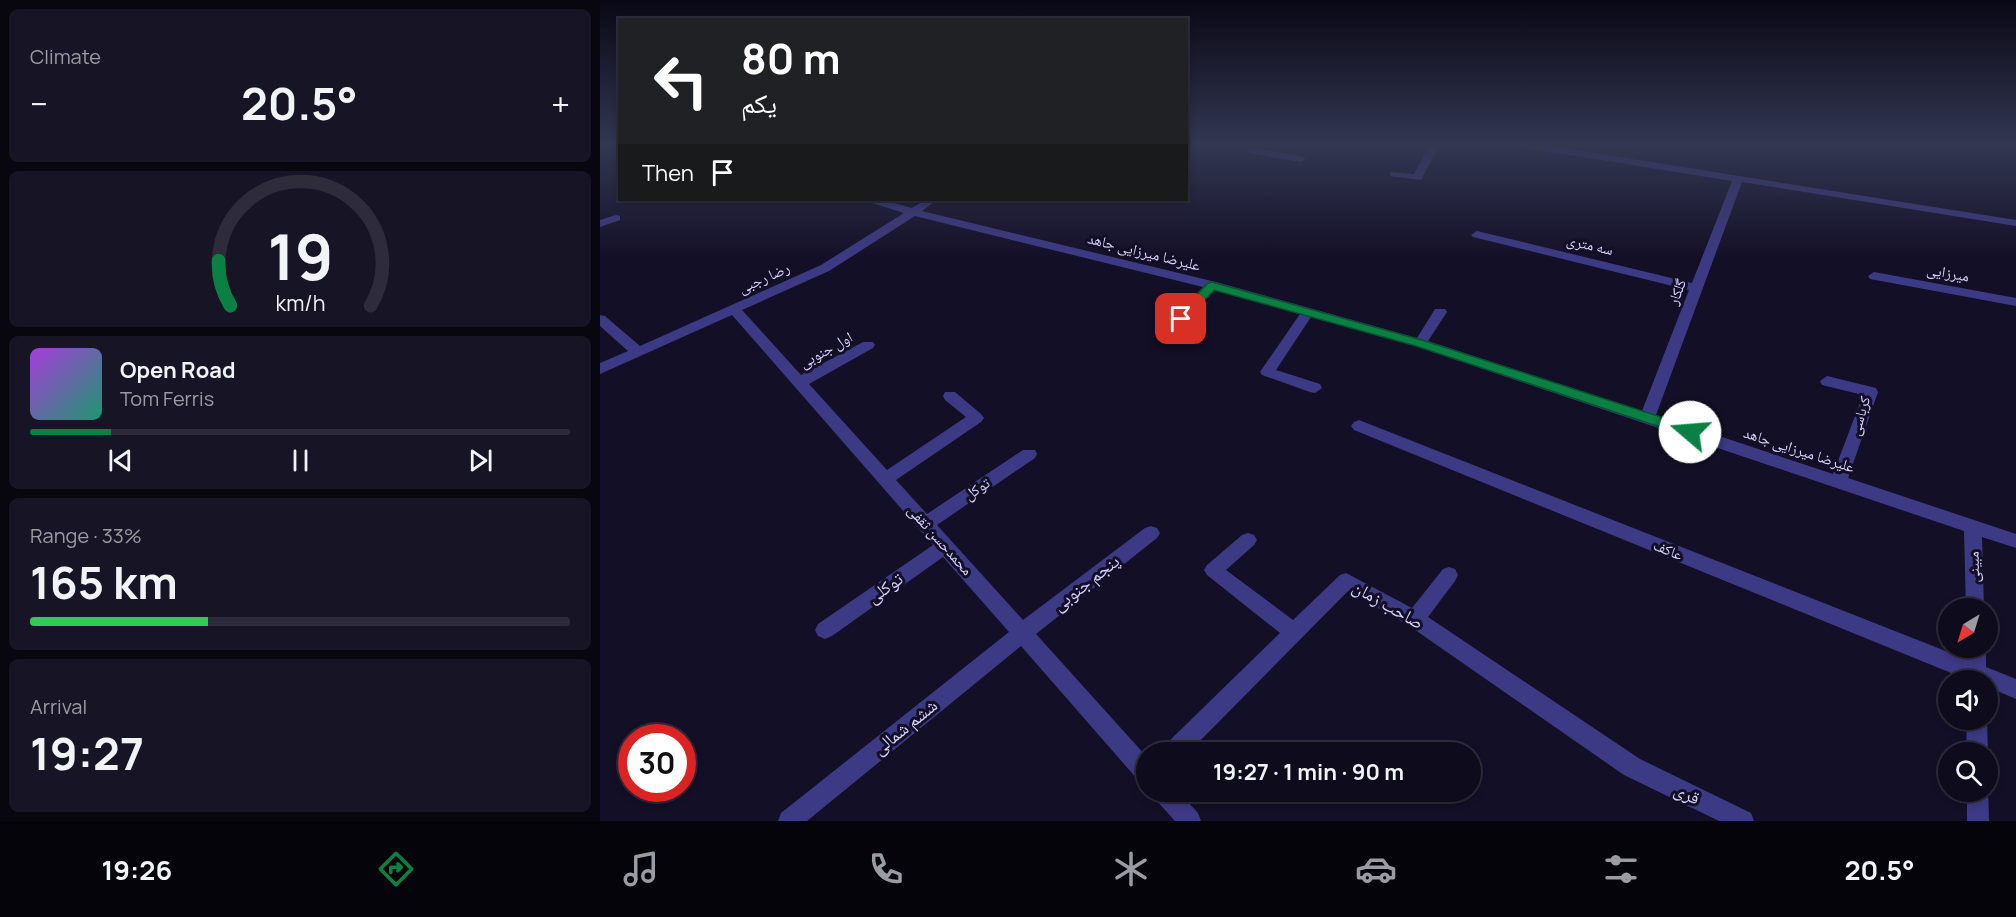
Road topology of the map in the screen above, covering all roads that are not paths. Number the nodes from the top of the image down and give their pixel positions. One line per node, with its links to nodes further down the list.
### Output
1 (1737, 182): 12 (street, گلکار)
2 (1759, 182): 7 (street)
3 (876, 201): 5 (street, علیرضا میرزایی جاهد)
4 (930, 201): 5 (street, رضا رجبی)
5 (913, 212): 11 (street, علیرضا میرزایی جاهد); 14 (street, رضا رجبی)
6 (616, 218): 8 (street)
7 (2016, 223)
8 (600, 224)
9 (1477, 235): 12 (street, سه متری)
10 (1874, 276): 13 (street, میرزایی)
11 (1212, 285): 15 (street, علیرضا میرزایی جاهد); 18 (street)
12 (1696, 288): 27 (street, گلکار)
13 (2016, 302)
14 (734, 309): 21 (street, رضا رجبی); 24 (street, محمدحسن ثقفی)
15 (1308, 311): 19 (street, علیرضا میرزایی جاهد); 25 (street)
16 (1440, 312): 19 (street)
17 (600, 319): 21 (street)
18 (1165, 336)
19 (1420, 344): 27 (street, علیرضا میرزایی جاهد)
20 (868, 345): 24 (street, اول جنوبی)
21 (638, 352): 22 (street, رضا رجبی)
22 (600, 369)
23 (1827, 381): 31 (street, کرباسی)
24 (799, 383): 30 (street, محمدحسن ثقفی)
25 (1315, 388)
26 (950, 396): 30 (street)
27 (1647, 418): 31 (street, علیرضا میرزایی جاهد)
28 (1359, 426): 44 (street, عاکف)
29 (1029, 454): 32 (street, توکل)
30 (885, 479): 32 (street, محمدحسن ثقفی)
31 (1839, 480): 33 (street, علیرضا میرزایی جاهد)
32 (925, 524): 37 (street, محمدحسن ثقفی)
33 (1973, 526): 36 (street, علیرضا میرزایی جاهد); 39 (street, مبینی)
34 (1150, 533): 42 (street, پنجم جنوبی)
35 (1248, 540): 43 (street)
36 (2016, 541)
37 (945, 546): 41 (street, توکلی); 42 (street, محمدحسن ثقفی)
38 (1449, 575): 40 (street)
39 (1975, 598)
40 (1415, 620): 43 (street, صاحب زمان); 49 (street, صاحب زمان)
41 (825, 630)
42 (1022, 633): 48 (street, محمدحسن ثقفی); 52 (street, ششم شمالی)
43 (1294, 633): 47 (street, صاحب زمان)
44 (1959, 670)
45 (1998, 683): 46 (street, عاکف)
46 (2016, 688)
47 (1184, 742)
48 (1136, 761)
49 (1632, 767): 54 (street, قری)
50 (1173, 802): 53 (street)
51 (1978, 802): 55 (street)
52 (789, 821)
53 (1190, 821)
54 (1743, 821)
55 (1978, 821)

